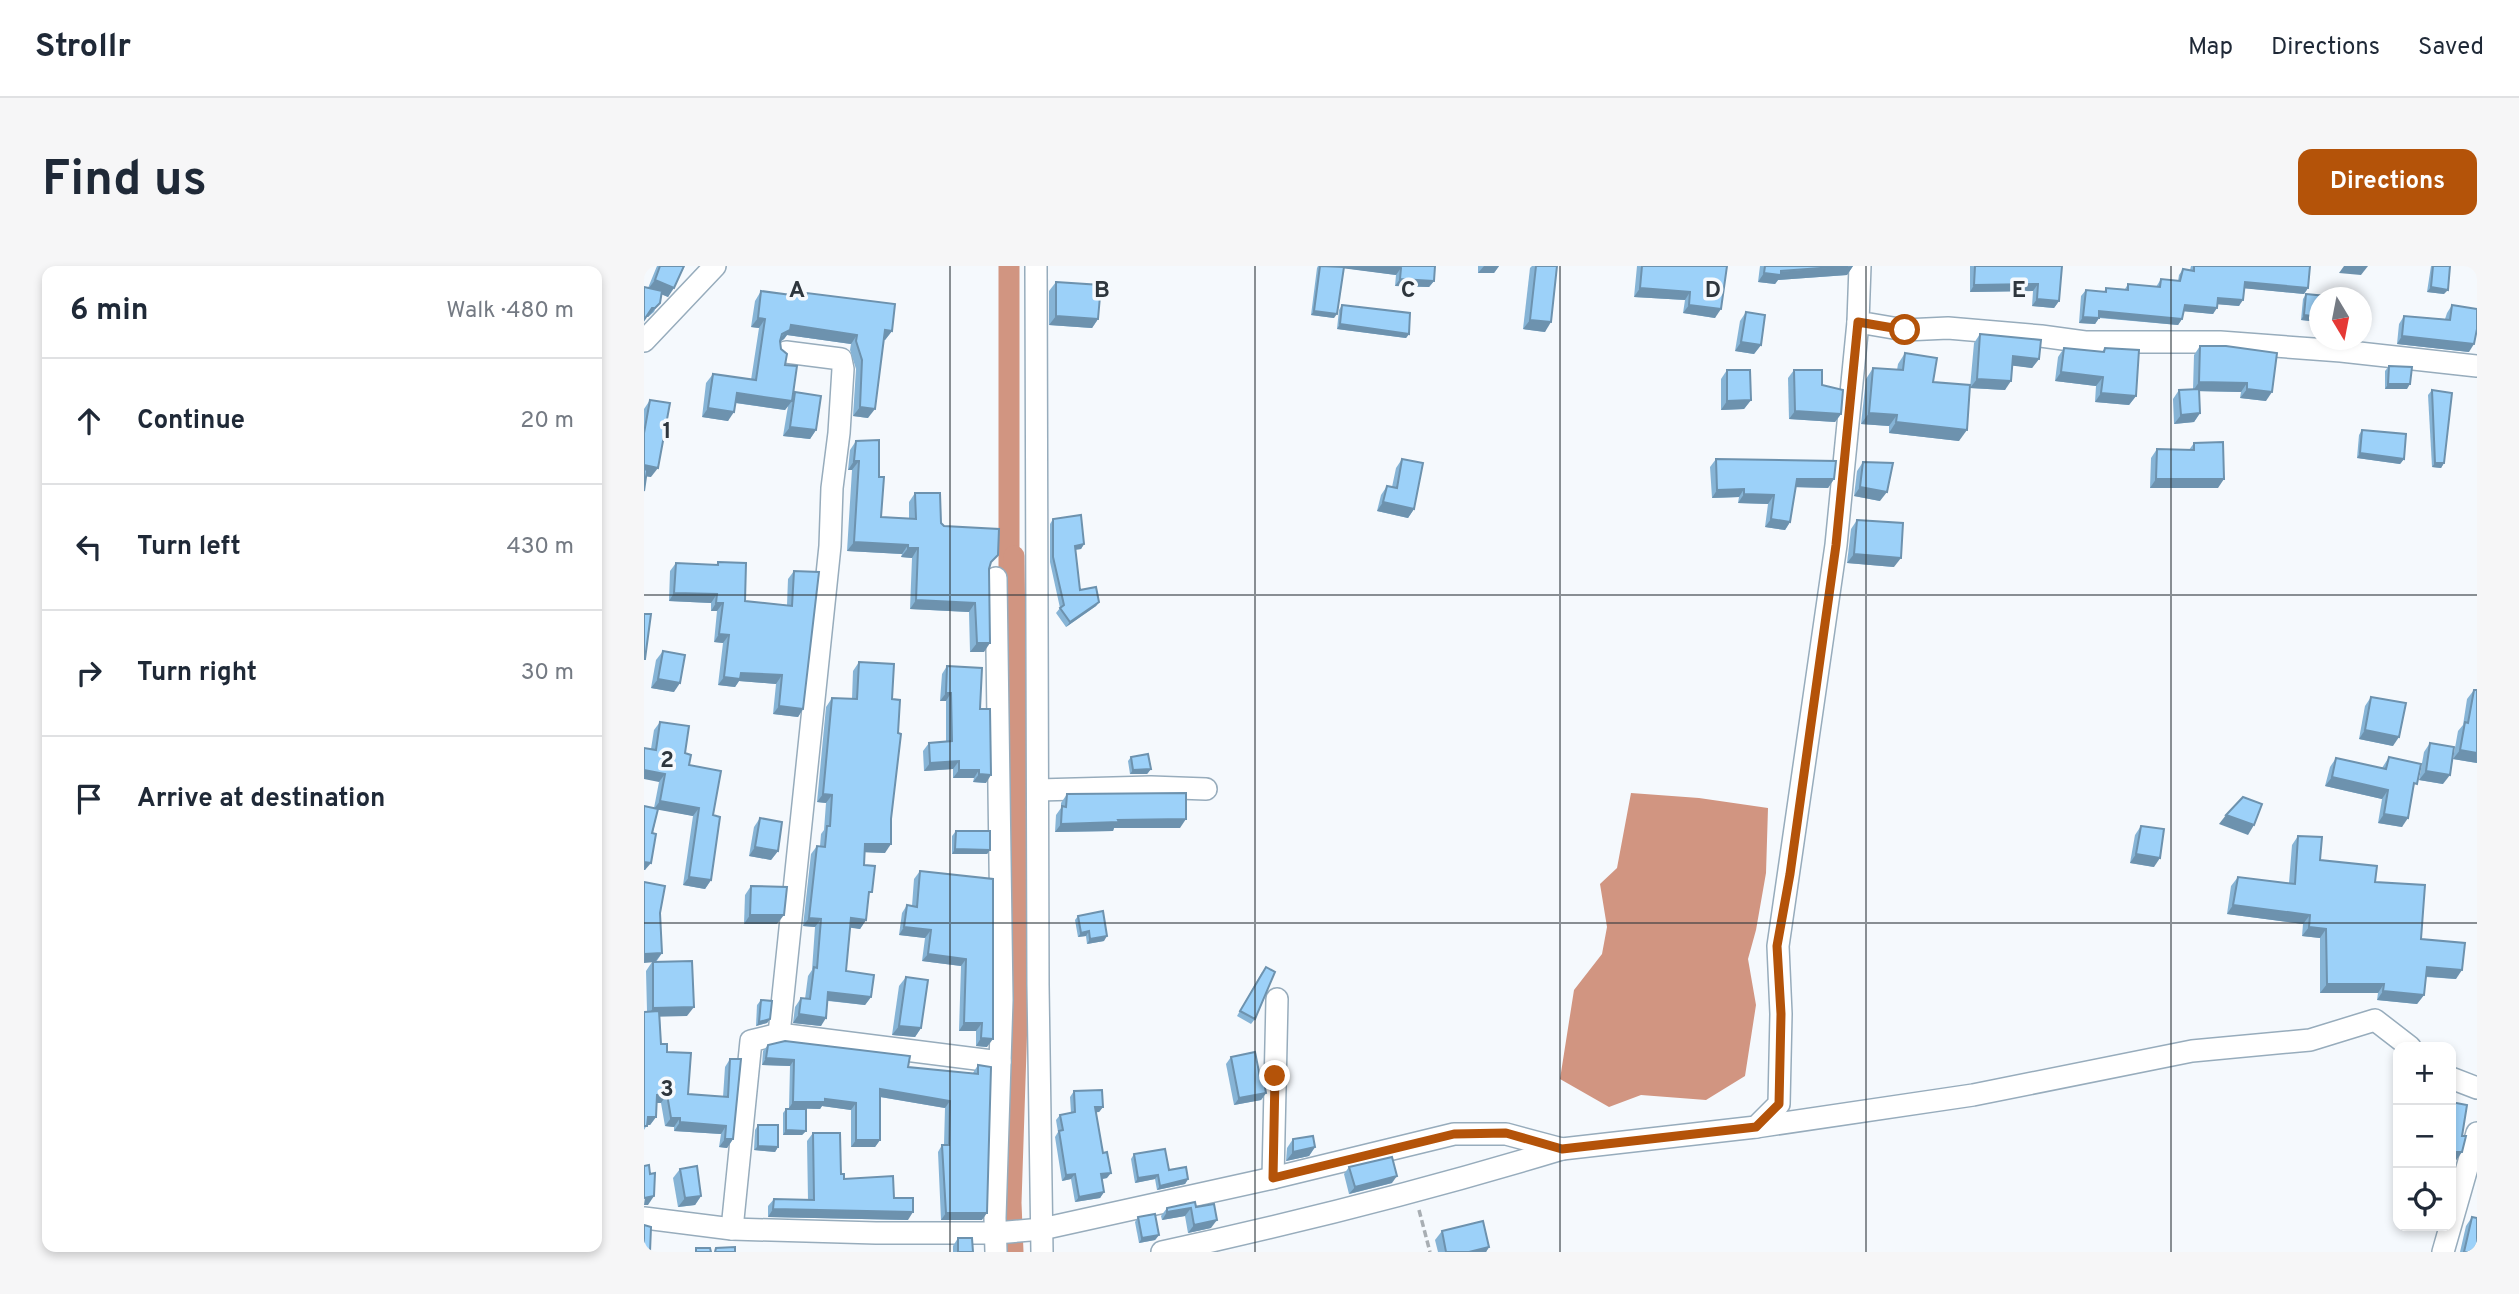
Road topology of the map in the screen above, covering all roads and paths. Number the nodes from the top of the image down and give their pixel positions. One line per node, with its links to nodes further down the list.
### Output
1 (715, 266): 5 (street)
2 (1036, 266): 10 (street)
3 (1860, 266): 4 (street)
4 (1858, 322): 7 (street); 17 (street)
5 (644, 341)
6 (786, 352): 12 (street)
7 (2477, 366)
8 (996, 578): 14 (street)
9 (1206, 789): 10 (street)
10 (1038, 790): 24 (street)
11 (1278, 999): 20 (street)
12 (779, 1034): 14 (street); 23 (street)
13 (2404, 1042): 17 (street)
14 (1000, 1062): 25 (street)
15 (2456, 1080): 16 (street)
16 (2477, 1088)
17 (1756, 1127): 19 (street)
18 (2477, 1133): 29 (street)
19 (1562, 1149): 20 (street); 21 (street)
20 (1273, 1178): 24 (street)
21 (1414, 1191): 27 (street); 28 (path)
22 (644, 1218): 23 (street)
23 (732, 1229): 25 (street)
24 (1042, 1229): 25 (street); 26 (street)
25 (996, 1242)
26 (1042, 1252)
27 (1162, 1252)
28 (1430, 1252)
29 (2443, 1252)

